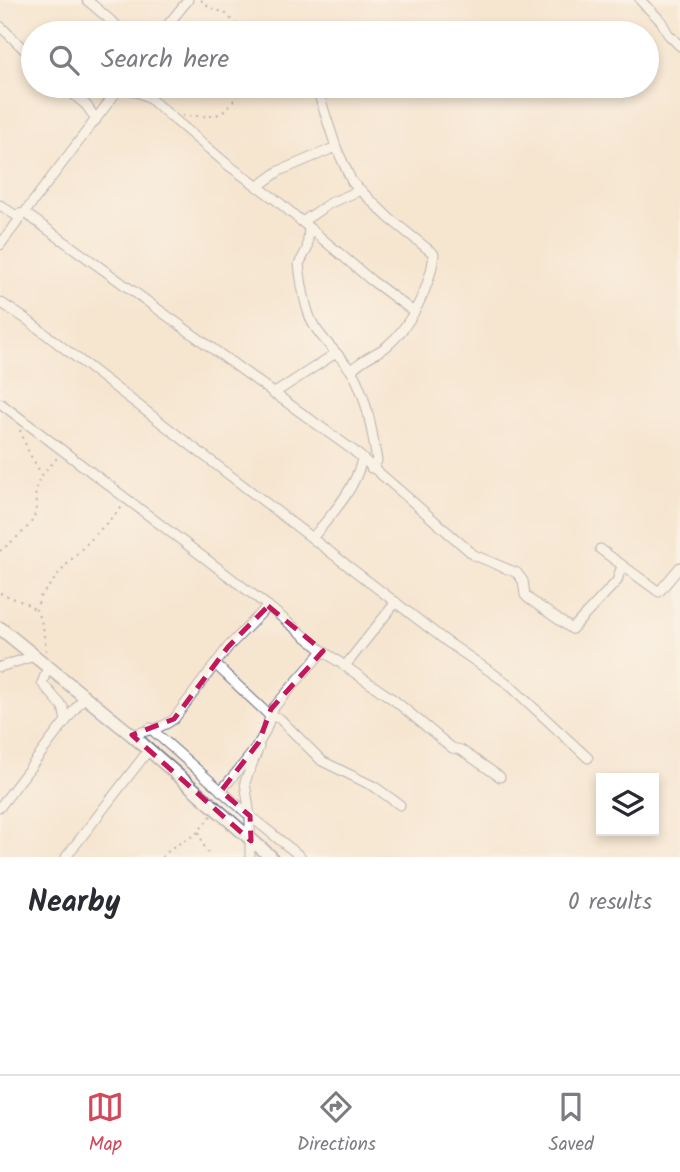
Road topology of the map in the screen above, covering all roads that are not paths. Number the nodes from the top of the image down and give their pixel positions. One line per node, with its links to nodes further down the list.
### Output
1 (87, 0): 4 (street)
2 (188, 0): 5 (street)
3 (640, 0): 8 (street)
4 (111, 21)
5 (171, 21)
6 (0, 26): 7 (street)
7 (21, 46)
8 (680, 46)
9 (78, 98): 13 (street)
10 (112, 98): 13 (street)
11 (148, 98): 15 (street)
12 (320, 98): 14 (street)
13 (96, 120): 18 (street)
14 (336, 147): 15 (street); 16 (street)
15 (257, 187): 19 (street)
16 (361, 190): 19 (street); 22 (street)
17 (0, 205): 18 (street)
18 (25, 214): 20 (street); 25 (street)
19 (305, 225): 22 (street); 23 (street)
20 (0, 245)
21 (0, 302): 29 (street)
22 (414, 312): 24 (street)
23 (336, 353): 24 (street); 25 (street)
24 (351, 371): 28 (street)
25 (272, 394): 27 (street)
26 (0, 403): 34 (street)
27 (362, 459): 28 (street); 29 (street)
28 (371, 468): 31 (street)
29 (313, 537): 33 (street)
30 (600, 549): 31 (street)
31 (622, 565): 32 (street)
32 (680, 567)
33 (396, 602): 39 (street); 49 (street)
34 (268, 606): 36 (street); 38 (street)
35 (0, 628): 37 (main road)
36 (323, 651): 39 (street); 43 (street)
37 (34, 656): 40 (street); 41 (main road)
38 (216, 665): 43 (street); 45 (street)
39 (345, 666): 50 (street)
40 (0, 667)
41 (49, 668): 42 (main road); 44 (street)
42 (84, 697): 44 (street); 46 (main road)
43 (269, 714): 47 (street); 53 (street)
44 (66, 721): 52 (street)
45 (150, 729): 46 (street); 51 (street)
46 (132, 735): 48 (main road)
47 (261, 738): 51 (street); 54 (street)
48 (148, 751): 55 (main road); 56 (street)
49 (588, 758)
50 (500, 777)
51 (221, 791): 54 (street)
52 (2, 800)
53 (400, 806)
54 (250, 816): 55 (street); 59 (street)
55 (251, 841): 57 (street); 58 (main road)
56 (71, 855)
57 (250, 857)
58 (271, 857)
59 (301, 857)

